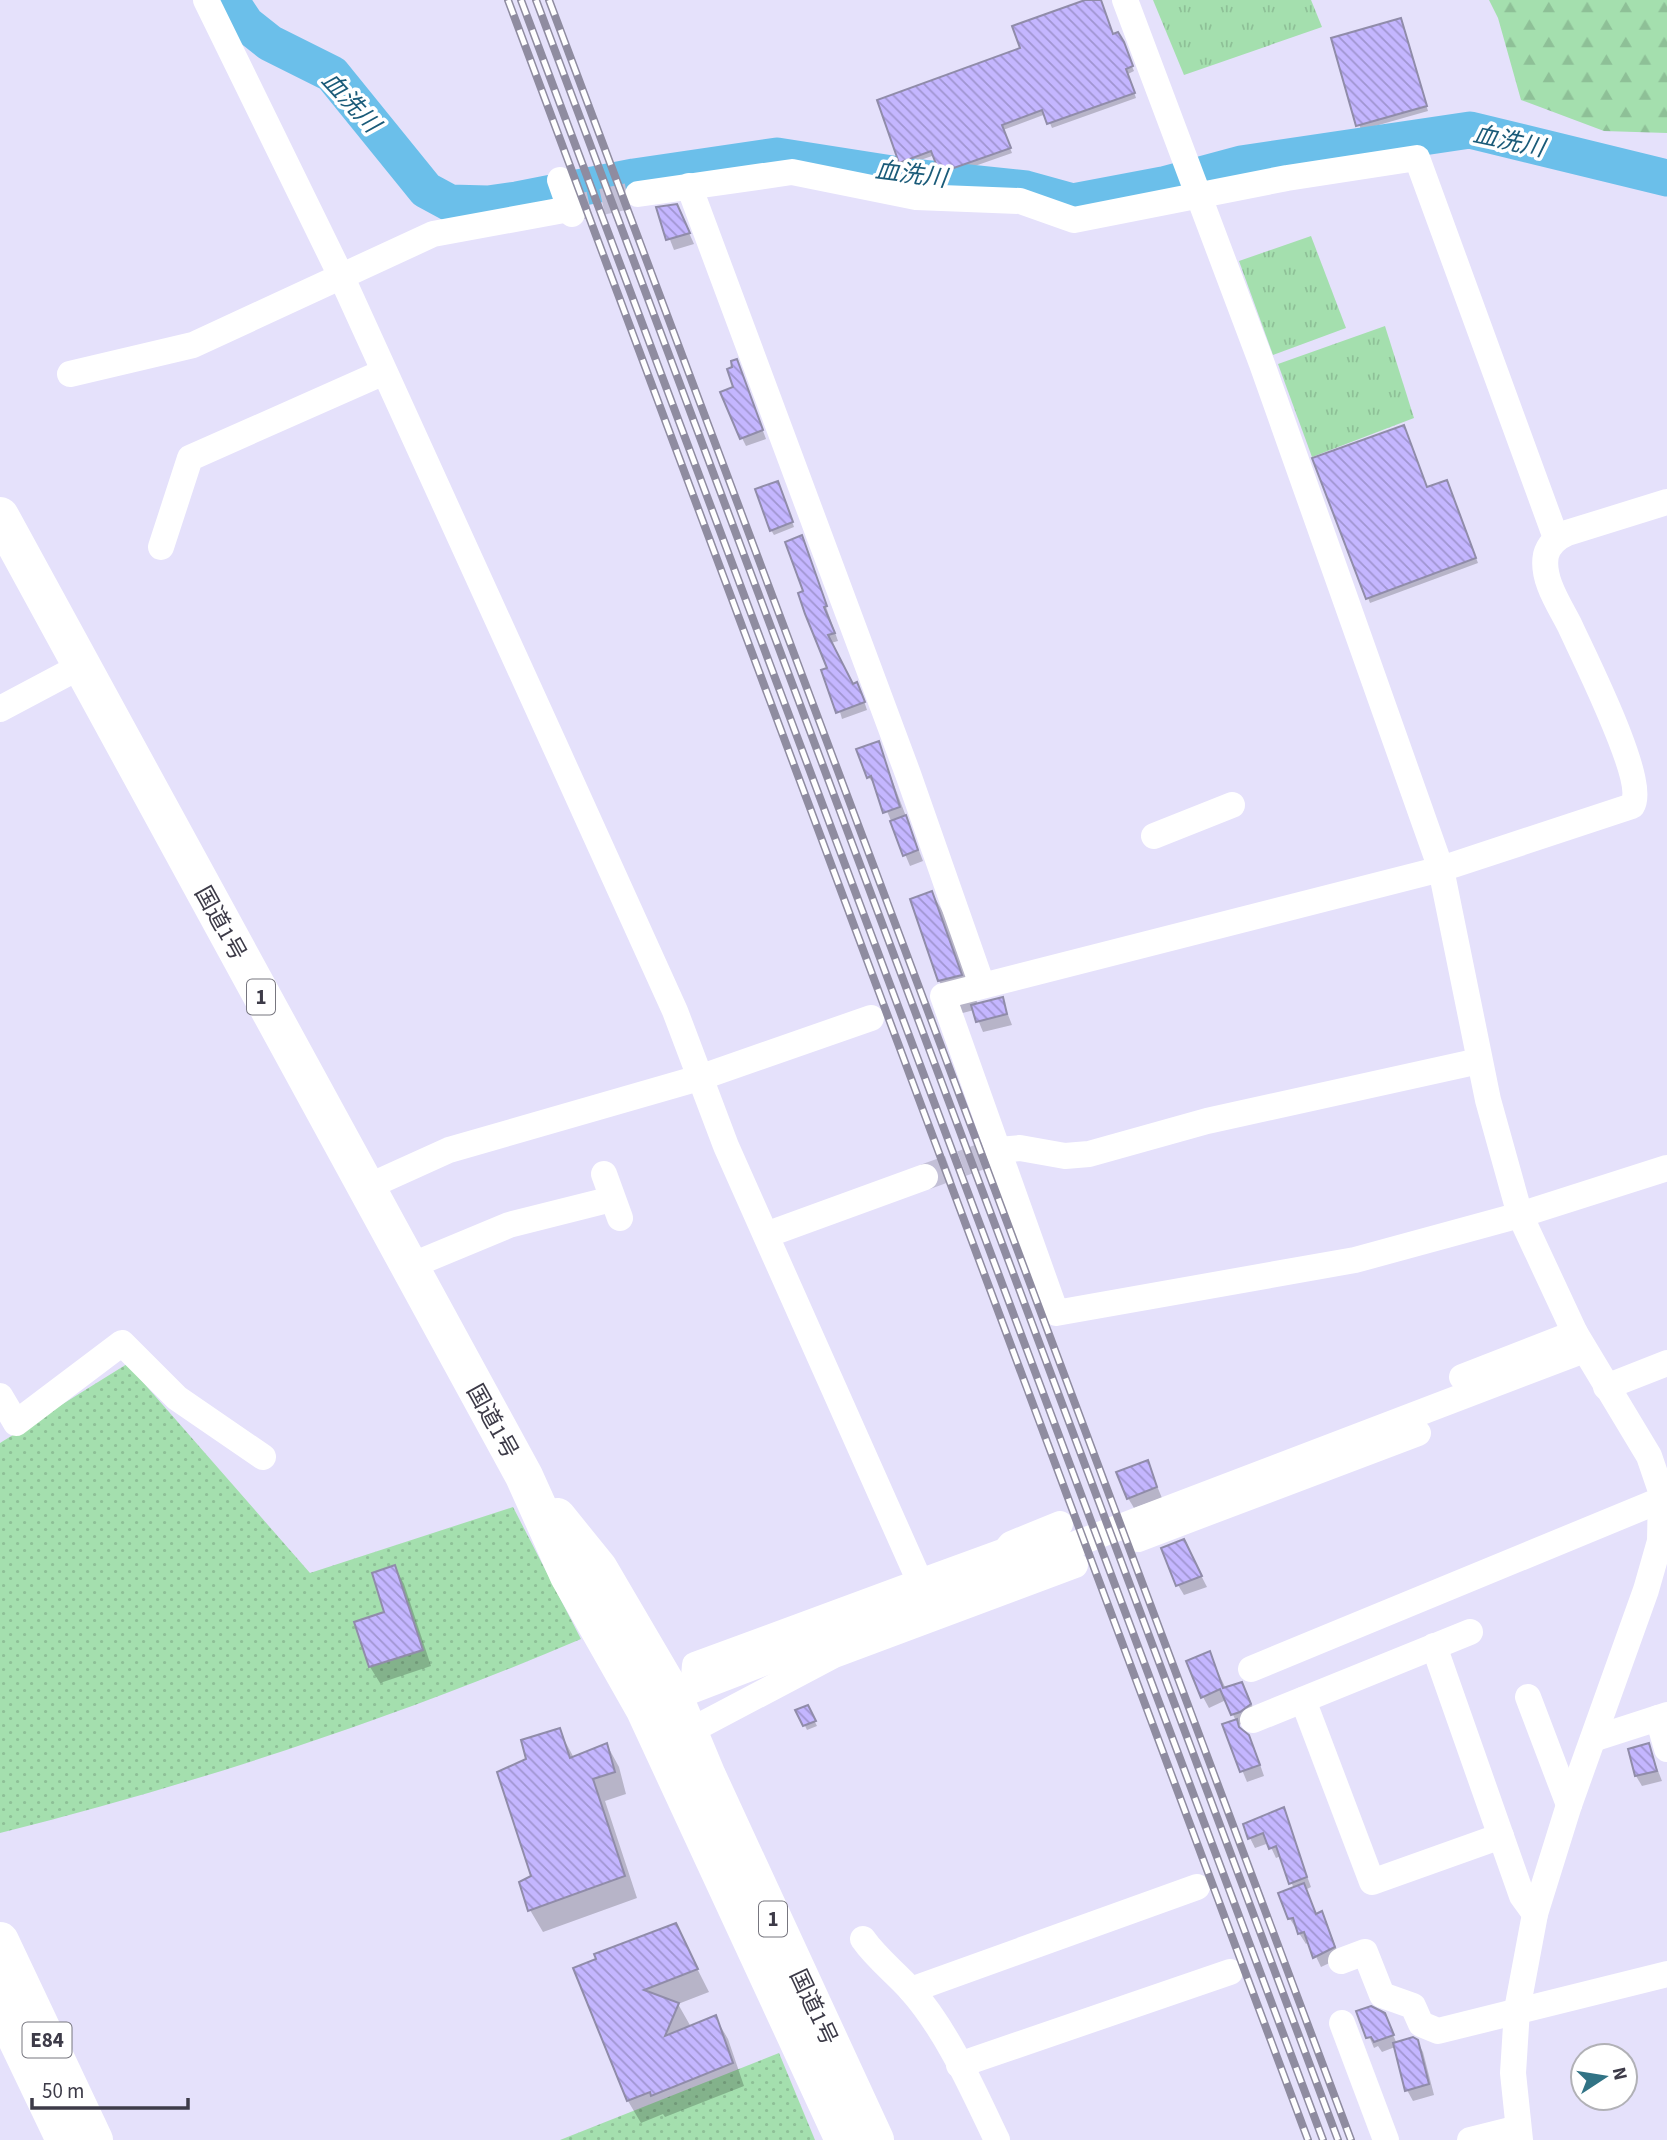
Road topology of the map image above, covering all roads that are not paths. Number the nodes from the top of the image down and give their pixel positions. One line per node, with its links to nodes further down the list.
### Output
1 (206, 0): 7 (street)
2 (1125, 0): 4 (street)
3 (560, 180): 7 (street)
4 (1194, 182): 5 (street); 12 (street); 18 (street)
5 (689, 186): 6 (street); 19 (street)
6 (638, 194)
7 (342, 278): 8 (street); 9 (street)
8 (384, 372): 13 (street); 22 (street)
9 (70, 374)
10 (1667, 502): 12 (street)
11 (0, 516): 14 (highway, 国道1号 / 1)
12 (1556, 538): 18 (street)
13 (161, 547)
14 (82, 666): 15 (street); 26 (highway, 国道1号 / 1)
15 (0, 709)
16 (1232, 806): 17 (street)
17 (1154, 836)
18 (1441, 869): 19 (street); 21 (street)
19 (982, 985): 28 (street)
20 (871, 1018): 22 (street)
21 (1479, 1061): 23 (street); 28 (street)
22 (699, 1078): 26 (street); 29 (street)
23 (999, 1150)
24 (1667, 1168): 28 (street)
25 (925, 1177): 29 (street)
26 (365, 1188): 30 (highway, 国道1号 / 1)
27 (612, 1197): 30 (street)
28 (1520, 1215): 31 (street)
29 (766, 1235): 42 (street)
30 (408, 1266): 47 (highway, 国道1号 / 1)
31 (1590, 1359): 32 (street); 35 (street); 37 (street); 38 (street); 47 (street)
32 (1667, 1363)
33 (0, 1396): 34 (street)
34 (263, 1457)
35 (1201, 1479): 36 (street); 38 (street)
36 (1166, 1493)
37 (1664, 1493): 45 (street); 52 (street)
38 (1202, 1515): 40 (street)
39 (1060, 1524): 42 (street)
40 (1138, 1539)
41 (1075, 1564): 51 (street)
42 (920, 1582): 47 (street)
43 (1470, 1632): 44 (street)
44 (1434, 1646): 48 (street); 55 (street)
45 (1251, 1669)
46 (1528, 1697): 54 (street)
47 (671, 1698): 51 (highway, 国道1号 / 1); 71 (highway, 国道1号 / 1)
48 (1303, 1700): 50 (street); 55 (street)
49 (1662, 1717): 52 (street); 53 (street)
50 (1253, 1720)
51 (688, 1732): 72 (highway, 国道1号 / 1)
52 (1593, 1739): 54 (street)
53 (1667, 1749)
54 (1569, 1805): 57 (street)
55 (1501, 1836): 57 (street)
56 (1197, 1886): 63 (street)
57 (1535, 1914): 65 (street)
58 (863, 1938): 63 (street)
59 (0, 1941): 70 (highway, E84)
60 (1360, 1954): 65 (street)
61 (1230, 1972): 67 (street)
62 (1667, 1974): 65 (street)
63 (911, 1990): 67 (street)
64 (0, 2004): 69 (highway, E84)
65 (1517, 2010): 68 (street)
66 (1342, 2023): 74 (street)
67 (959, 2065): 73 (street)
68 (1519, 2134): 75 (street)
69 (65, 2140)
70 (94, 2140)
71 (844, 2140)
72 (875, 2140)
73 (997, 2140)
74 (1386, 2140)
75 (1470, 2140)

